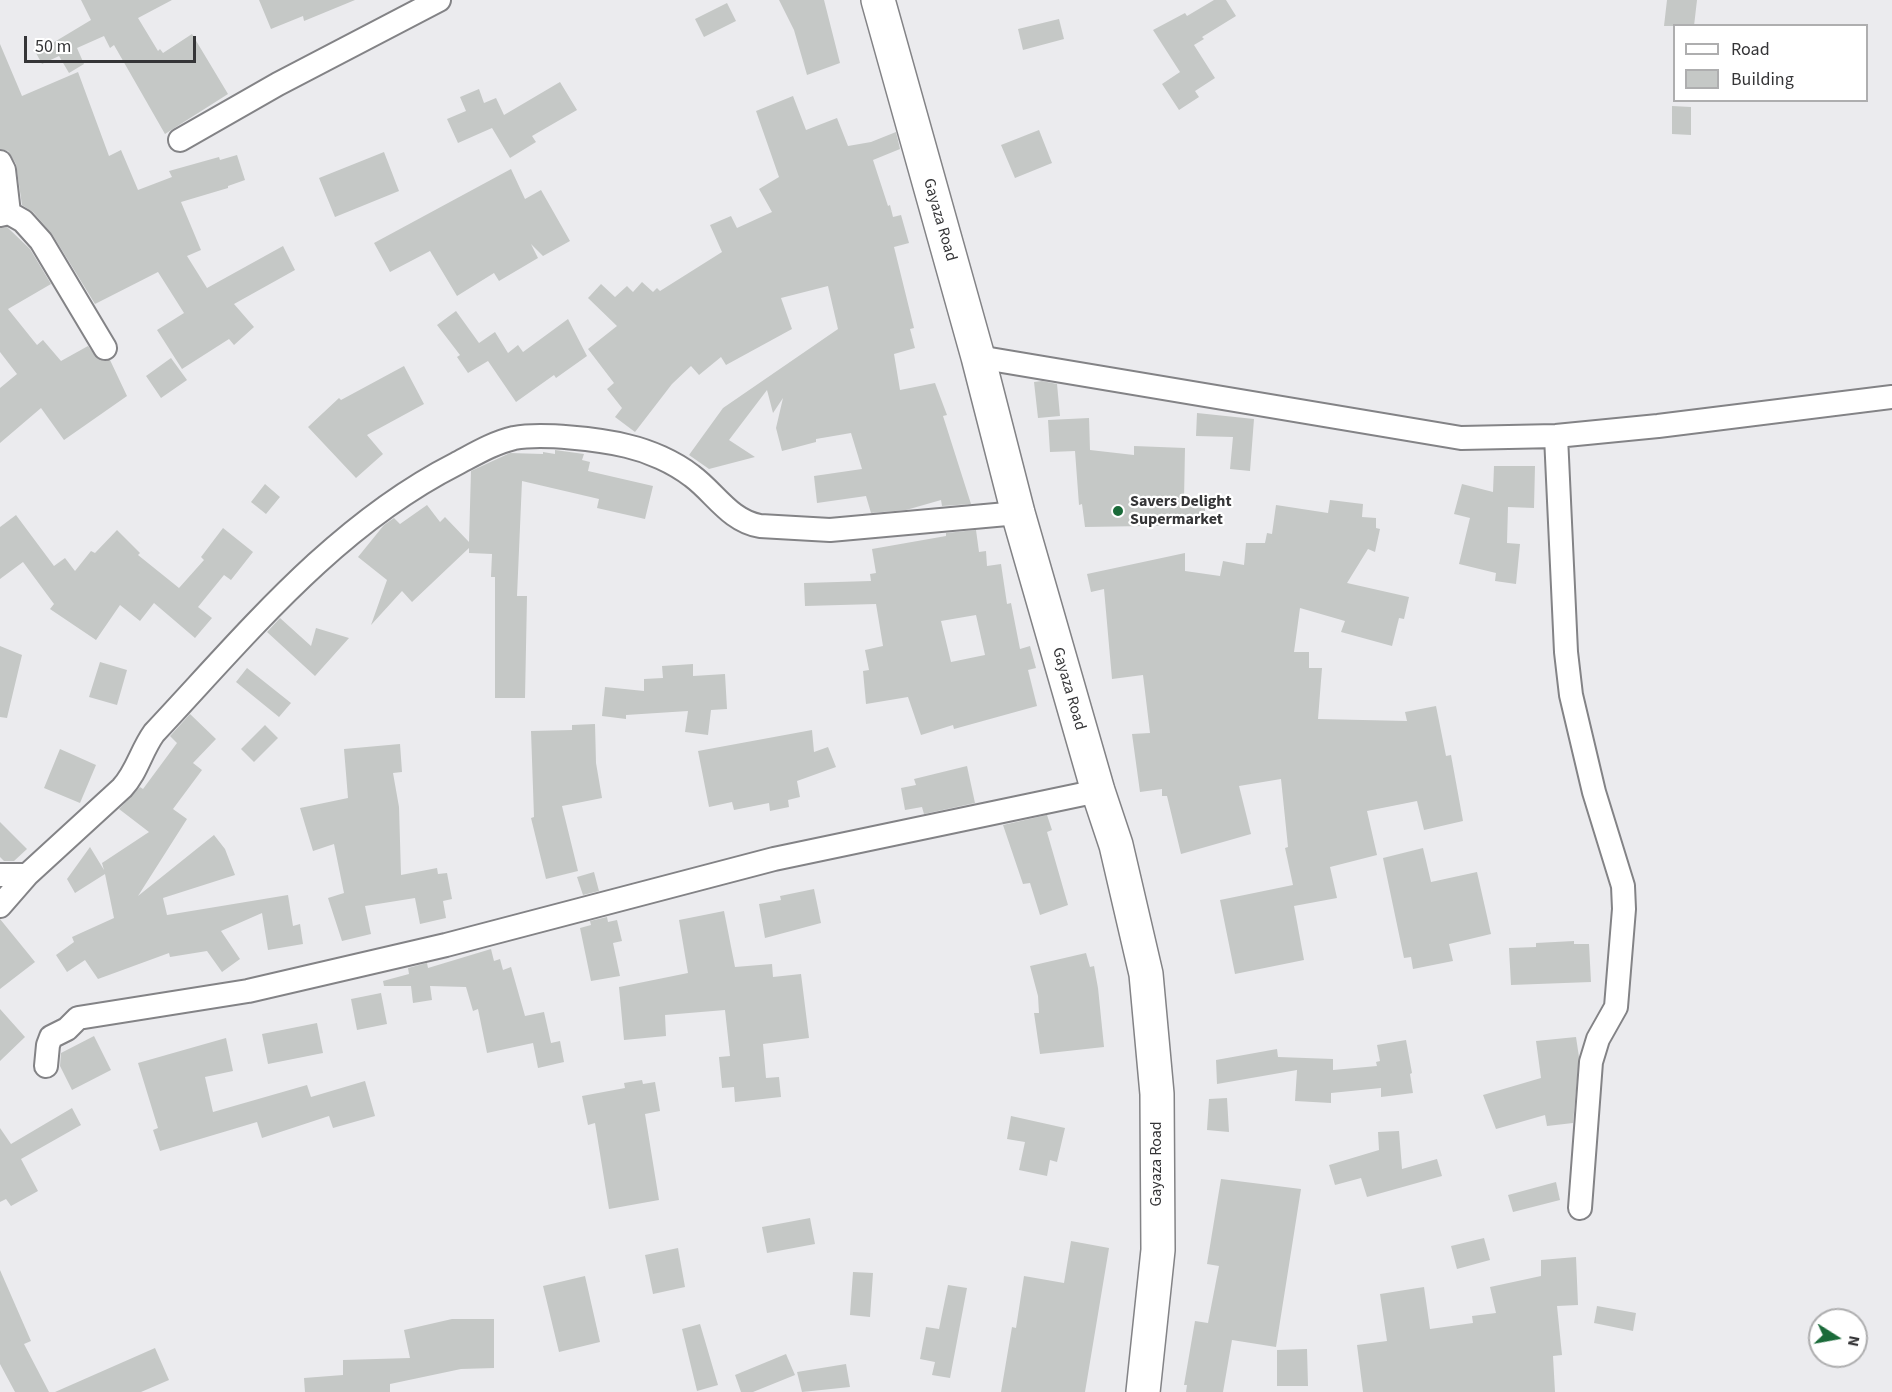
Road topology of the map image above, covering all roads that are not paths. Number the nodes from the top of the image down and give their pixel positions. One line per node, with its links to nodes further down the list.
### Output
1 (439, 0): 3 (street)
2 (878, 0): 7 (main road, Gayaza Road)
3 (180, 140)
4 (0, 162): 5 (street)
5 (5, 214): 6 (street)
6 (105, 348)
7 (978, 357): 9 (street); 10 (main road, Gayaza Road)
8 (1892, 397): 9 (street)
9 (1556, 435): 16 (street)
10 (1018, 513): 11 (main road, Gayaza Road); 13 (street)
11 (1098, 791): 15 (street); 17 (main road, Gayaza Road)
12 (0, 875): 13 (street)
13 (27, 875): 14 (street)
14 (0, 906)
15 (46, 1066)
16 (1580, 1208)
17 (1143, 1392)

